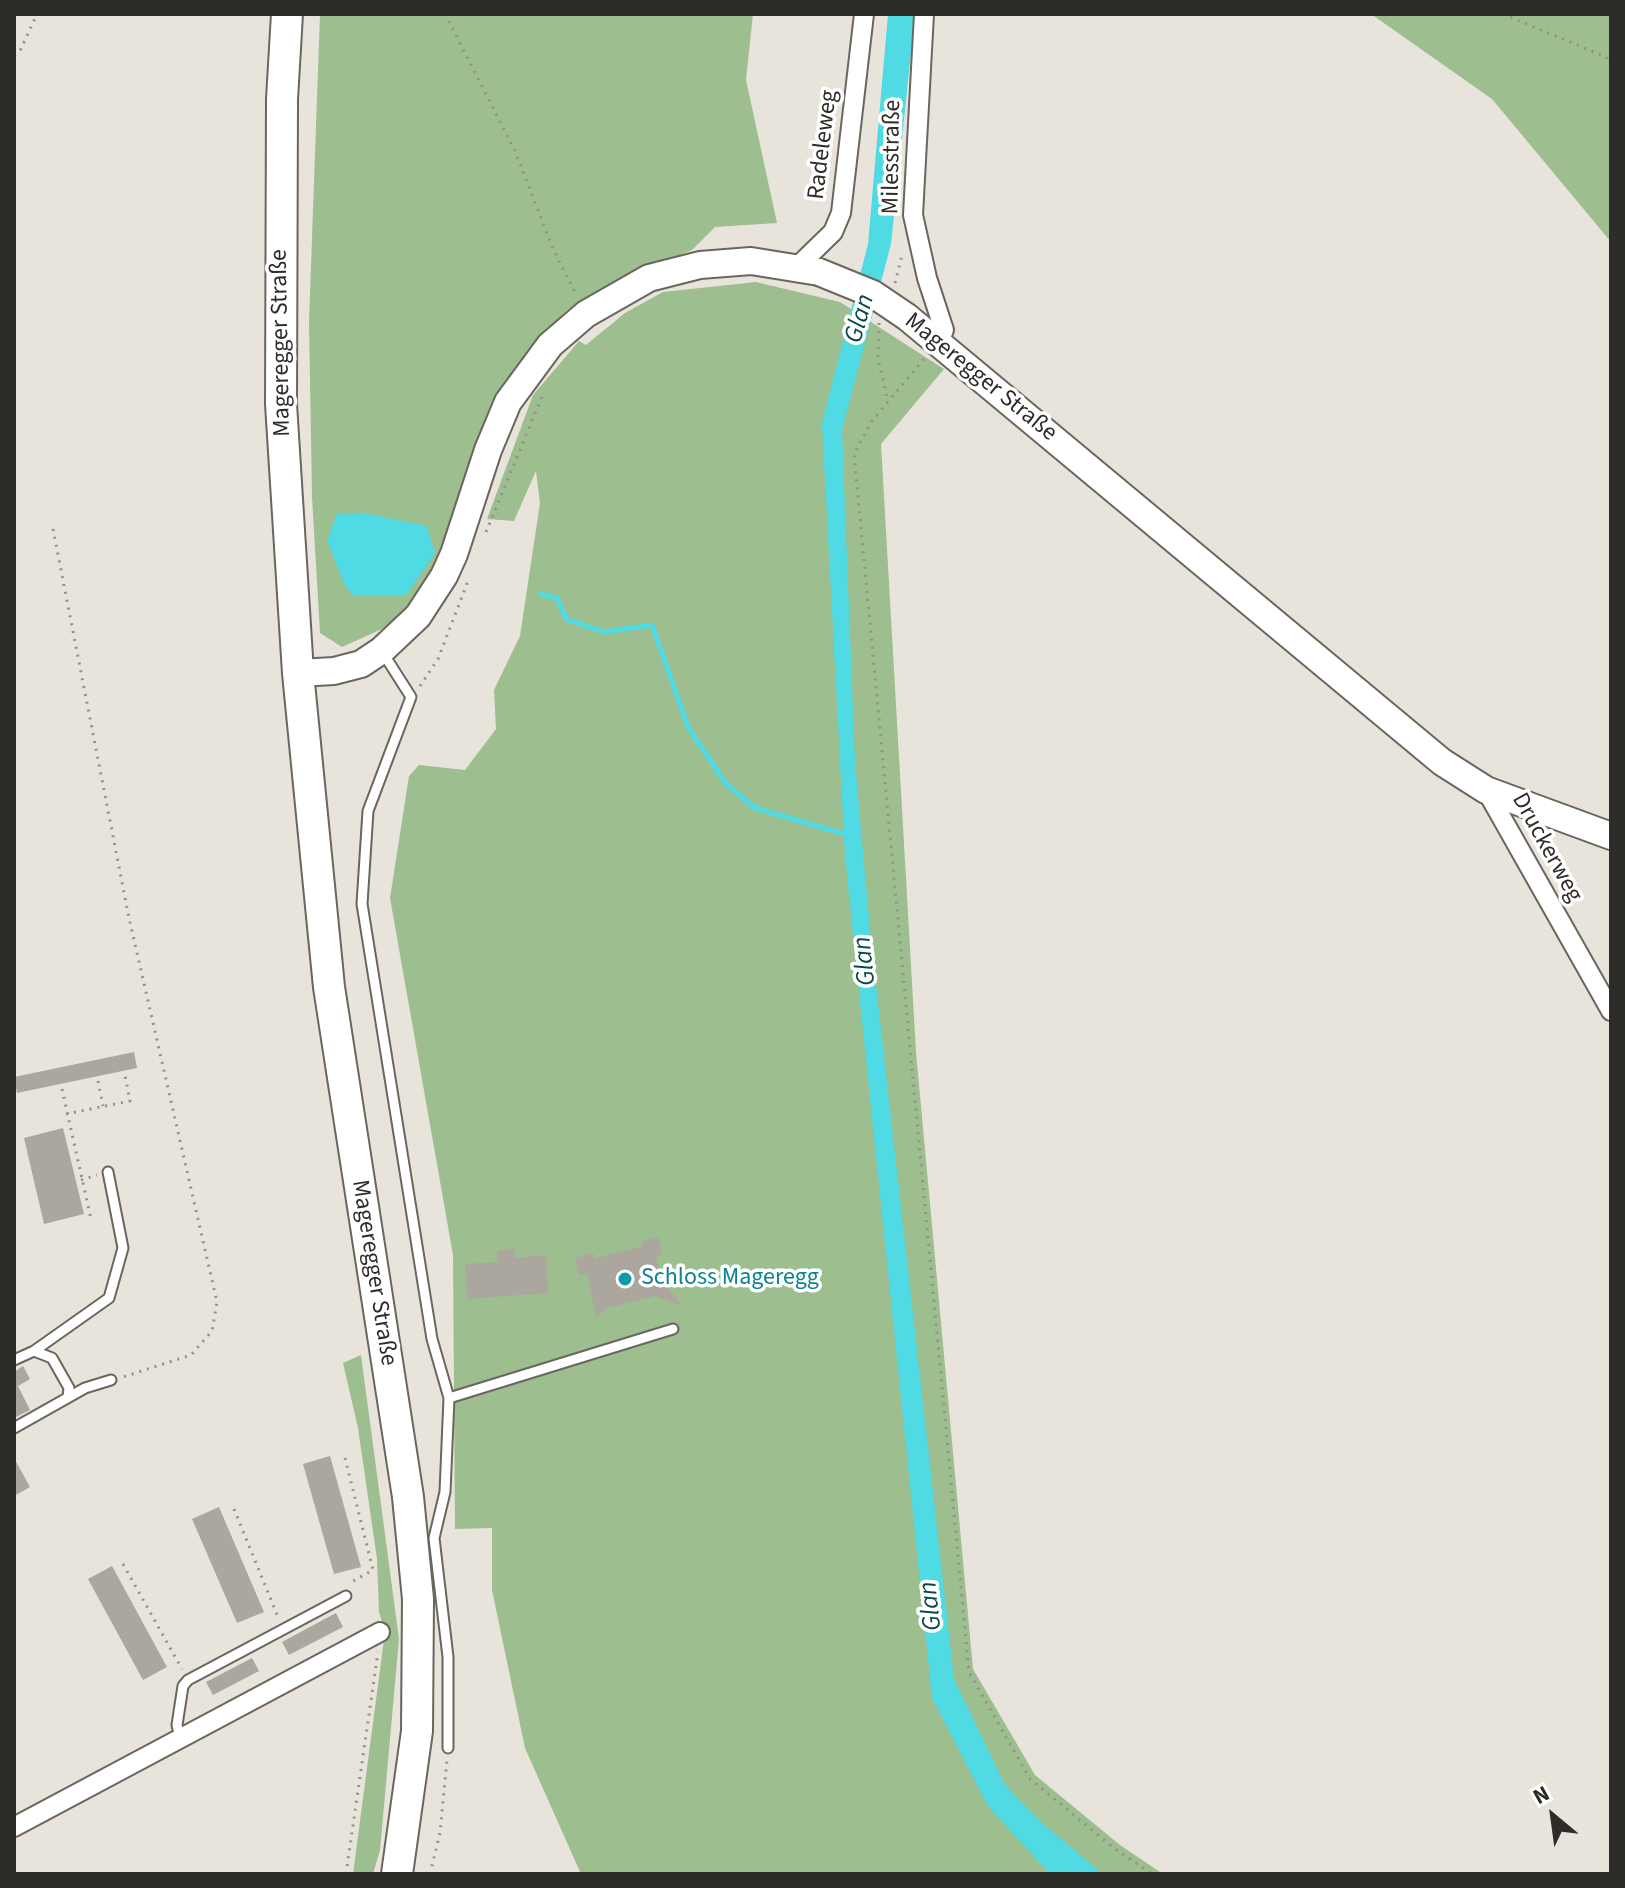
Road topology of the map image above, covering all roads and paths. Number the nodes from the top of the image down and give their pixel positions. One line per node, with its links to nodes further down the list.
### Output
1 (37, 14): 7 (path)
2 (287, 14): 19 (main road, Mageregger Straße)
3 (445, 14): 10 (path)
4 (864, 14): 9 (street, Radeleweg)
5 (924, 14): 12 (street, Milesstraße)
6 (1503, 14): 8 (path)
7 (14, 55)
8 (1611, 64)
9 (808, 269): 10 (street, Mageregger Straße); 12 (street, Mageregger Straße, bridge)
10 (586, 314): 18 (street, Mageregger Straße)
11 (877, 336): 14 (path)
12 (932, 351): 14 (path); 21 (street, Mageregger Straße)
13 (547, 386): 16 (path)
14 (888, 401): 51 (path)
15 (53, 529): 34 (path)
16 (483, 539)
17 (472, 569): 20 (path)
18 (382, 650): 19 (street, Mageregger Straße); 20 (lane)
19 (298, 673): 49 (main road, Mageregger Straße)
20 (411, 697): 36 (lane)
21 (1486, 790): 22 (street, Mageregger Straße); 23 (street, Druckerweg)
22 (1611, 836)
23 (1611, 1011)
24 (125, 1075): 27 (path)
25 (98, 1081): 27 (path)
26 (62, 1089): 28 (path)
27 (103, 1106): 28 (path)
28 (66, 1114): 30 (path)
29 (108, 1172): 32 (lane)
30 (91, 1219)
31 (673, 1329): 36 (lane)
32 (34, 1351): 33 (lane); 35 (lane)
33 (14, 1360)
34 (111, 1380): 35 (lane)
35 (68, 1397): 37 (lane)
36 (449, 1398): 46 (lane)
37 (14, 1428)
38 (345, 1458): 41 (path)
39 (234, 1509): 42 (path)
40 (123, 1564): 44 (path)
41 (346, 1596): 42 (lane)
42 (284, 1629): 44 (lane)
43 (380, 1632): 45 (street); 48 (path)
44 (188, 1680): 45 (lane)
45 (180, 1738): 47 (street)
46 (448, 1748): 50 (path)
47 (14, 1827)
48 (346, 1874)
49 (397, 1874)
50 (430, 1874)
51 (1152, 1874)

